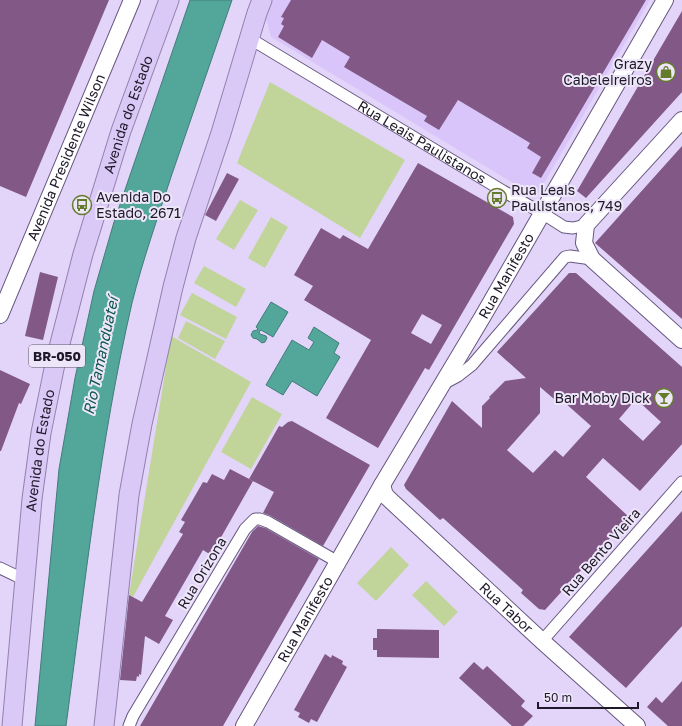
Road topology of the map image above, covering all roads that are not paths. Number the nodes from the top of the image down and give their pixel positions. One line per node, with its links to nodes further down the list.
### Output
1 (132, 0): 10 (main road, Avenida Presidente Wilson)
2 (169, 0): 19 (highway, Avenida do Estado / BR-050)
3 (262, 0): 5 (highway)
4 (665, 0): 7 (main road, Rua Manifesto)
5 (250, 38): 7 (street, Rua Leais Paulistanos); 22 (highway)
6 (682, 120): 8 (main road)
7 (542, 213): 8 (street, Rua Leais Paulistanos); 12 (main road, Rua Manifesto)
8 (586, 225): 9 (main road)
9 (592, 259): 11 (main road); 12 (street, Rua Manifesto)
10 (0, 314)
11 (682, 340)
12 (442, 384): 14 (main road, Rua Manifesto)
13 (682, 482): 20 (street, Rua Bento Vieira)
14 (382, 485): 15 (main road, Rua Tabor); 16 (main road, Rua Manifesto)
15 (392, 501): 16 (main road); 20 (main road, Rua Tabor)
16 (367, 512): 17 (main road, Rua Manifesto)
17 (338, 562): 23 (street, Rua Orizona); 24 (main road, Rua Manifesto)
18 (0, 568): 19 (street)
19 (25, 580): 21 (highway, Avenida do Estado / BR-050)
20 (542, 641): 25 (main road, Rua Tabor)
21 (12, 726)
22 (104, 726)
23 (129, 726)
24 (244, 726)
25 (637, 726)

